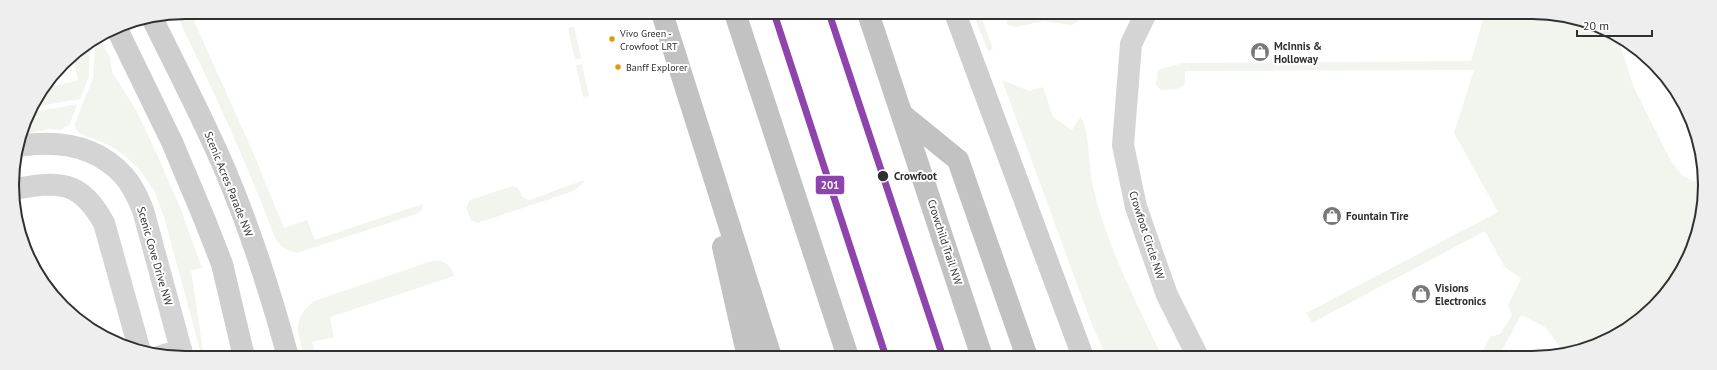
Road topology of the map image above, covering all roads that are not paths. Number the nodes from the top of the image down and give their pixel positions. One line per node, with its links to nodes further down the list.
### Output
1 (664, 19): 11 (highway)
2 (737, 19): 18 (highway)
3 (870, 19): 8 (highway, Crowchild Trail NW)
4 (957, 19): 21 (street)
5 (1143, 19): 22 (street, Crowfoot Circle NW)
6 (154, 22): 15 (street, Scenic Acres Parade NW)
7 (119, 33): 14 (street)
8 (904, 116): 19 (highway, Crowchild Trail NW); 20 (highway)
9 (24, 146): 13 (street, Scenic Cove Drive NW)
10 (19, 188): 12 (street)
11 (718, 192): 16 (highway); 17 (highway)
12 (138, 344)
13 (181, 351)
14 (243, 351)
15 (286, 351)
16 (747, 351)
17 (769, 351)
18 (846, 351)
19 (980, 351)
20 (1025, 351)
21 (1081, 351)
22 (1195, 351)

